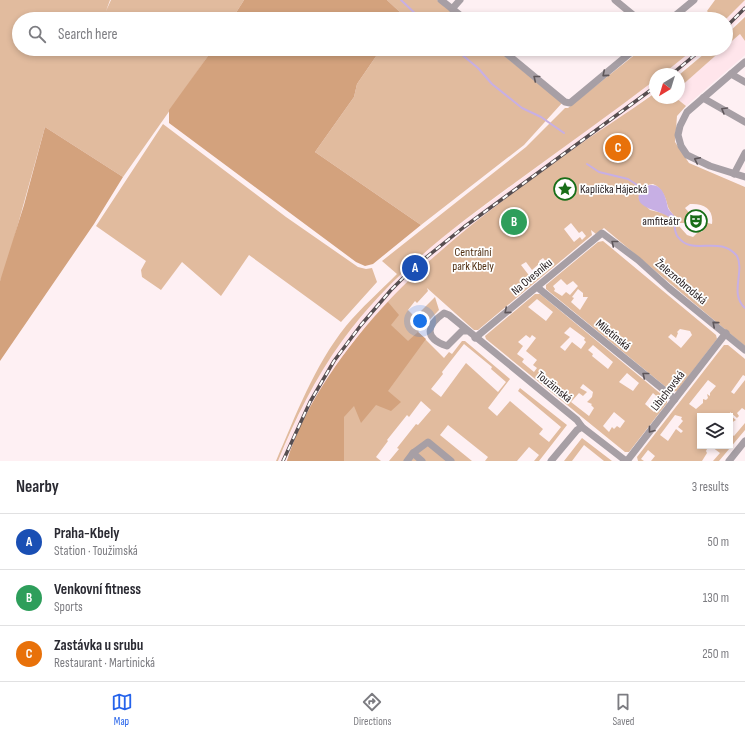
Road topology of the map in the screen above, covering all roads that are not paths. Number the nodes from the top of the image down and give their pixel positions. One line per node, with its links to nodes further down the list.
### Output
1 (441, 0): 5 (street)
2 (460, 0): 5 (street)
3 (615, 0): 7 (street)
4 (694, 0): 8 (street)
5 (452, 9): 6 (street)
6 (456, 12)
7 (630, 12)
8 (679, 12)
9 (510, 56): 10 (street, one-way to 9)
10 (627, 56)
11 (745, 62): 12 (street)
12 (731, 74): 13 (street); 14 (street)
13 (745, 82)
14 (703, 98): 15 (street, one-way to 14); 17 (street, one-way to 14)
15 (745, 122)
16 (745, 153): 17 (street)
17 (734, 174): 18 (street)
18 (745, 177)
19 (602, 233): 20 (street, Na Ovesníku); 22 (street, Železnobrodská, one-way to 19)
20 (537, 287): 23 (street, Na Ovesníku, one-way to 23); 25 (street, Miletínská, one-way to 20)
21 (468, 331): 21 (street, Toužimská); 23 (street, Toužimská)
22 (726, 334): 24 (street, Železnobrodská); 25 (street, Libichovská)
23 (476, 338): 26 (street, Toužimská)
24 (745, 350)
25 (675, 399): 33 (street, Libichovská, one-way to 33)
26 (582, 427): 29 (street); 33 (street, Toužimská)
27 (745, 441): 34 (street)
28 (413, 453): 30 (street); 31 (street); 32 (street)
29 (555, 460)
30 (407, 461)
31 (422, 461)
32 (451, 461)
33 (627, 461)
34 (729, 461)

